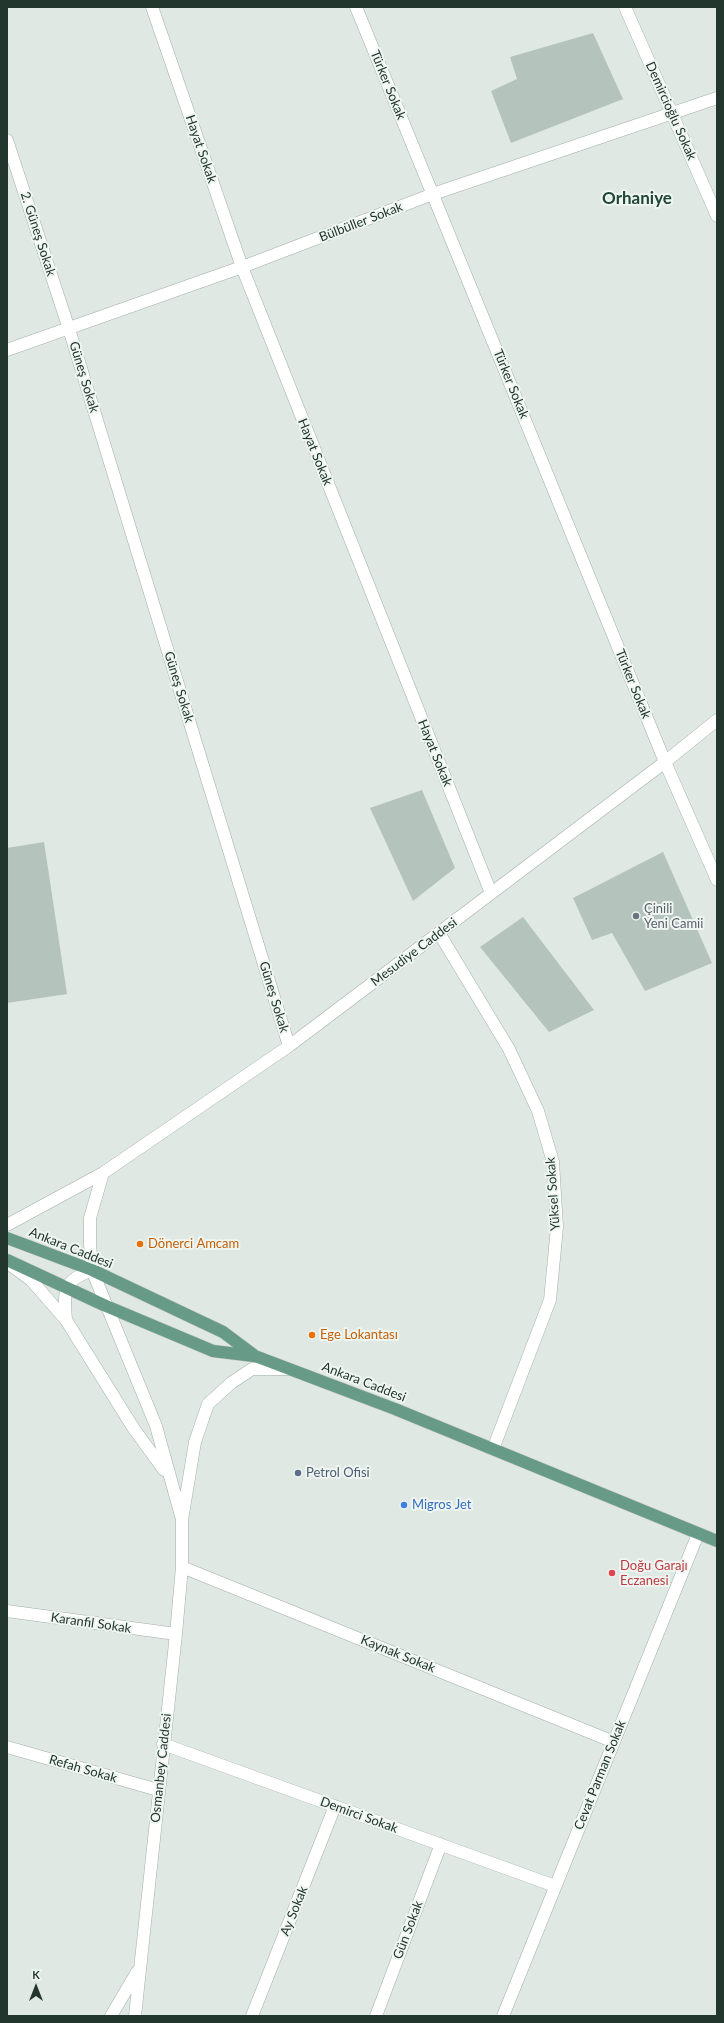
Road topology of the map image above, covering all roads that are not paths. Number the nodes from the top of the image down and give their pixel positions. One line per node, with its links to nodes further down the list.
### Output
1 (152, 7): 9 (street, Hayat Sokak)
2 (356, 7): 7 (street, Türker Sokak)
3 (625, 7): 5 (street, Demircioğlu Sokak)
4 (717, 98): 5 (street, Bülbüller Sokak)
5 (672, 113): 7 (street, Bülbüller Sokak); 8 (street, Demircioğlu Sokak)
6 (7, 140): 10 (street, 2. Güneş Sokak)
7 (433, 194): 9 (street, Bülbüller Sokak); 13 (street, Türker Sokak)
8 (717, 216)
9 (242, 267): 10 (street, Bülbüller Sokak); 15 (street, Hayat Sokak)
10 (69, 329): 11 (street, Bülbüller Sokak); 17 (street, Güneş Sokak)
11 (7, 350)
12 (717, 720): 13 (street, Mesudiye Caddesi)
13 (665, 762): 14 (street, Türker Sokak); 15 (street, Mesudiye Caddesi)
14 (717, 880)
15 (491, 893): 16 (street, Mesudiye Caddesi)
16 (439, 933): 17 (street, Mesudiye Caddesi); 28 (street, Yüksel Sokak)
17 (289, 1046): 18 (street, Mesudiye Caddesi)
18 (103, 1173): 19 (street, Mesudiye Caddesi); 22 (street)
19 (7, 1225)
20 (7, 1238): 22 (main road, Ankara Caddesi)
21 (7, 1261): 23 (main road); 25 (street)
22 (92, 1270): 23 (street); 24 (street); 26 (main road, Ankara Caddesi)
23 (67, 1286): 24 (main road); 25 (street)
24 (106, 1306): 26 (main road); 29 (street)
25 (66, 1320): 29 (street)
26 (255, 1356): 27 (main road, Ankara Caddesi)
27 (288, 1369): 28 (main road, Ankara Caddesi); 30 (street)
28 (494, 1449): 31 (main road, Ankara Caddesi)
29 (168, 1476): 30 (street)
30 (182, 1520): 33 (street, Osmanbey Caddesi)
31 (698, 1534): 32 (main road, Ankara Caddesi); 36 (street, Cevat Parman Sokak)
32 (717, 1541)
33 (182, 1567): 35 (street, Osmanbey Caddesi); 36 (street, Kaynak Sokak)
34 (7, 1611): 35 (street, Karanfil Sokak)
35 (176, 1634): 37 (street, Osmanbey Caddesi)
36 (614, 1742): 42 (street, Cevat Parman Sokak)
37 (163, 1744): 39 (street, Osmanbey Caddesi); 40 (street, Demirci Sokak)
38 (7, 1747): 39 (street, Refah Sokak)
39 (158, 1790): 43 (street, Osmanbey Caddesi)
40 (335, 1806): 41 (street, Demirci Sokak); 46 (street, Ay Sokak)
41 (441, 1844): 42 (street, Demirci Sokak); 47 (street, Gün Sokak)
42 (555, 1886): 48 (street, Cevat Parman Sokak)
43 (139, 1969): 44 (street); 45 (street, Osmanbey Caddesi)
44 (111, 2016)
45 (135, 2016)
46 (252, 2016)
47 (376, 2016)
48 (503, 2016)

